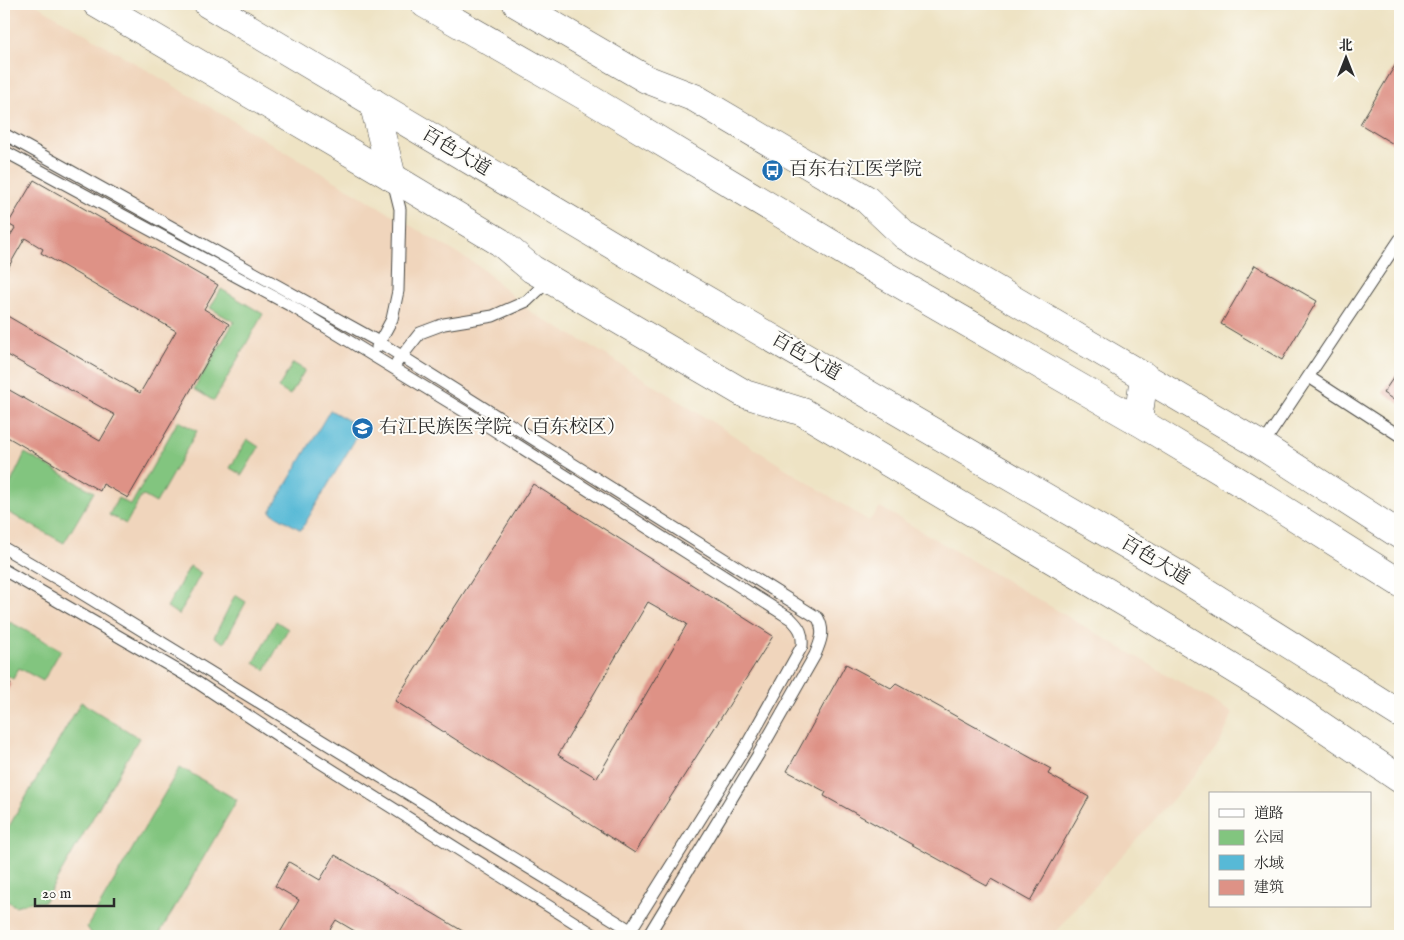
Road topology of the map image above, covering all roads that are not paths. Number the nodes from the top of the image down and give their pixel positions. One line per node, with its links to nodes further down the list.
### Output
1 (97, 4): 8 (main road)
2 (208, 4): 5 (main road, 百色大道)
3 (425, 4): 18 (main road)
4 (517, 4): 16 (main road)
5 (373, 102): 8 (main road); 25 (main road, 百色大道)
6 (4, 134): 12 (lane)
7 (4, 151): 13 (lane)
8 (392, 177): 11 (main road); 12 (lane)
9 (1400, 239): 10 (lane)
10 (1395, 257): 17 (lane)
11 (550, 279): 14 (lane); 26 (main road)
12 (379, 342): 13 (lane); 14 (lane)
13 (373, 355): 15 (lane)
14 (402, 357): 15 (lane); 29 (lane)
15 (392, 367): 27 (lane)
16 (1144, 376): 18 (main road); 20 (main road)
17 (1309, 377): 19 (lane); 20 (lane)
18 (1138, 421): 24 (main road)
19 (1400, 436)
20 (1262, 446): 21 (main road)
21 (1400, 535)
22 (4, 548): 27 (lane)
23 (4, 570): 28 (lane)
24 (1400, 583)
25 (1400, 714)
26 (1400, 780)
27 (632, 934)
28 (596, 936)
29 (648, 936)

